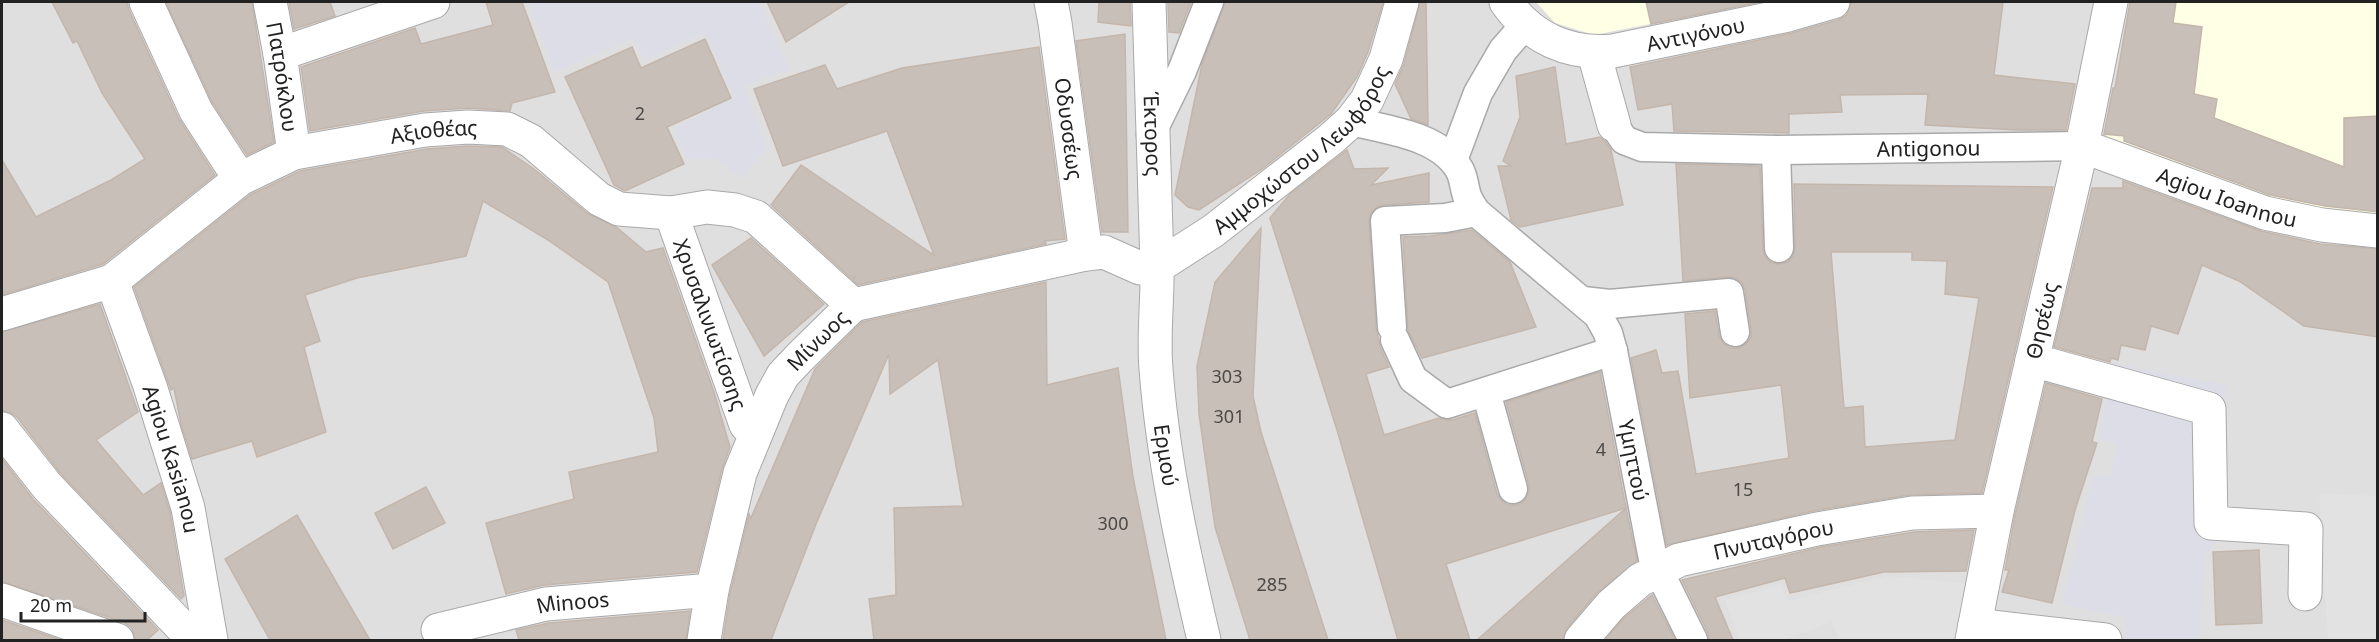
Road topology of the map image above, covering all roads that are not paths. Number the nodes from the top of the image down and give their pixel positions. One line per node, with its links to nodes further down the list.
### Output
1 (146, 2): 20 (street)
2 (270, 2): 12 (street, Πατρόκλου)
3 (433, 2): 12 (street)
4 (1051, 2): 25 (street, Οδυσσέως)
5 (1149, 2): 15 (street, Έκτορος)
6 (1209, 2): 15 (street)
7 (1402, 2): 13 (street, Αμμοχώστου Λεωφόρος)
8 (1833, 2): 11 (street, Αντιγόνου)
9 (2111, 2): 16 (street, Θησέως)
10 (1515, 13): 11 (street, Αντιγόνου); 19 (street)
11 (1593, 53): 14 (street)
12 (280, 54): 18 (street, Πατρόκλου)
13 (1351, 121): 19 (street); 26 (street, Αμμοχώστου Λεωφόρος)
14 (1614, 124): 17 (street, Antigonou)
15 (1151, 134): 26 (street, Έκτορος)
16 (2082, 146): 17 (street, Antigonou); 23 (street, Agiou Ioannou); 33 (street, Θησέως)
17 (1776, 150): 24 (street)
18 (294, 153): 20 (street, Αξιοθέας); 22 (street, Αξιοθέας)
19 (1453, 160): 21 (street, Υμηττού)
20 (240, 179): 27 (street, Αξιοθέας)
21 (1476, 212): 28 (street, Υμηττού); 34 (street)
22 (671, 213): 29 (street, Αξιοθέας); 36 (street, Χρυσαλινιωτίσσης)
23 (2378, 231)
24 (1779, 248)
25 (1086, 254): 26 (street, Μίνωος); 29 (street, Μίνωος)
26 (1157, 267): 49 (street, Ερμού)
27 (112, 281): 30 (street, Αξιοθέας); 47 (street, Agiou Kasianou)
28 (1583, 301): 31 (street); 32 (street, Υμηττού)
29 (853, 305): 36 (street, Μίνωος)
30 (2, 315)
31 (1734, 332)
32 (1613, 351): 34 (street); 39 (street, Υμηττού)
33 (2032, 360): 38 (street, Θησέως); 41 (street)
34 (1486, 392): 37 (street)
35 (2, 429): 46 (street)
36 (755, 433): 40 (street, Μίνωος)
37 (1513, 489)
38 (1997, 511): 39 (street, Πνυταγόρου); 44 (street, Θησέως)
39 (1657, 570): 50 (street, Πνυταγόρου); 51 (street, Υμηττού)
40 (712, 590): 43 (street, Minoos); 48 (street, Μίνωος)
41 (2305, 594)
42 (2, 600): 45 (street)
43 (438, 630)
44 (1974, 633): 52 (street)
45 (117, 640)
46 (194, 640)
47 (211, 640)
48 (704, 640)
49 (1204, 640)
50 (1581, 640)
51 (1693, 640)
52 (2105, 640)

